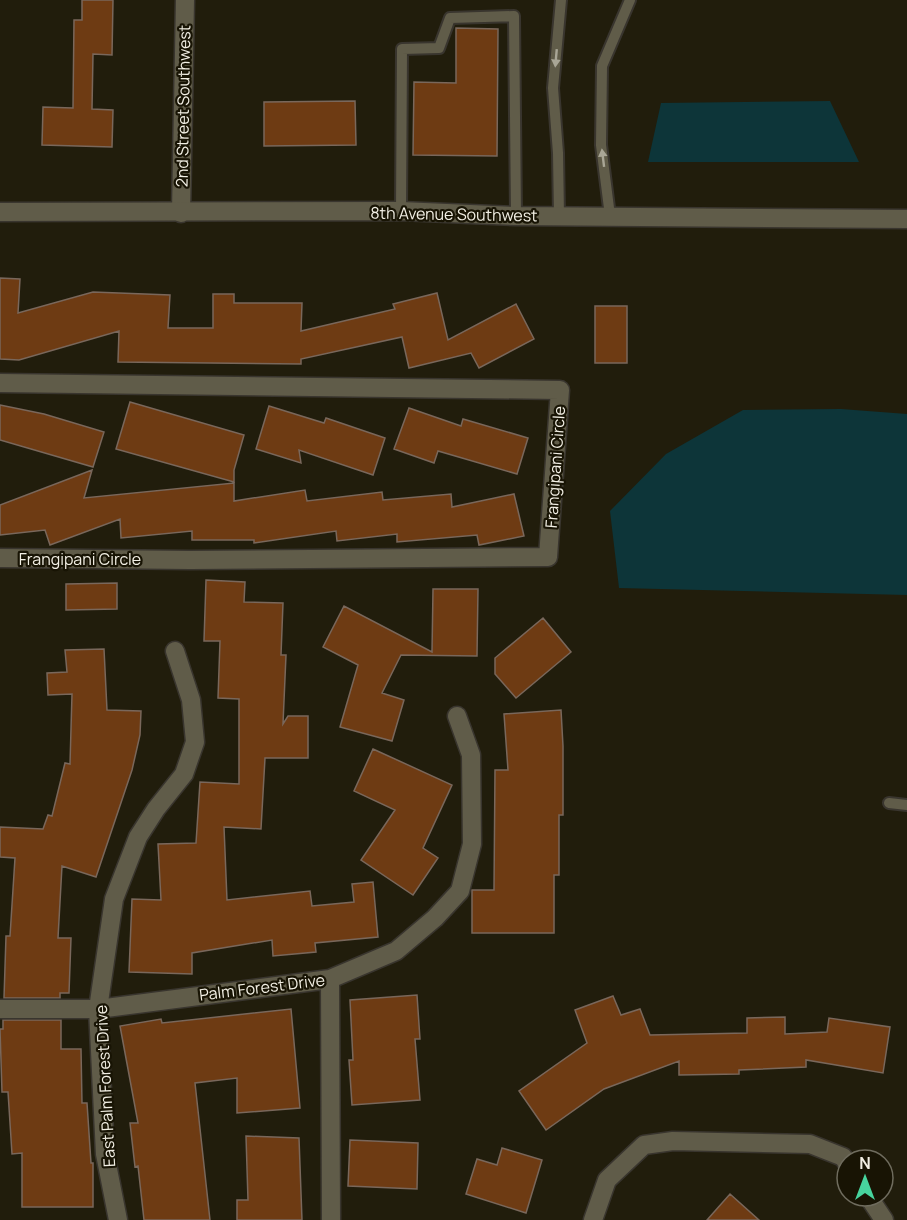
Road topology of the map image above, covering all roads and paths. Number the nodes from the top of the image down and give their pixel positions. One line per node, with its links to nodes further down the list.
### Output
1 (185, 0): 6 (street, 2nd Street Southwest)
2 (561, 0): 8 (lane, one-way to 8)
3 (630, 0): 9 (lane, one-way to 3)
4 (401, 211): 6 (street, 8th Avenue Southwest); 7 (street, 8th Avenue Southwest); 7 (lane)
5 (0, 212): 6 (street, 8th Avenue Southwest)
6 (181, 213)
7 (516, 216): 8 (street, 8th Avenue Southwest)
8 (559, 216): 9 (street, 8th Avenue Southwest)
9 (610, 216): 10 (street, 8th Avenue Southwest)
10 (907, 219)
11 (0, 383): 12 (street, Frangipani Circle)
12 (0, 558)
13 (175, 651): 19 (street, East Palm Forest Drive)
14 (457, 716): 17 (street, Palm Forest Drive)
15 (889, 803): 16 (lane)
16 (907, 806)
17 (330, 979): 19 (street, Palm Forest Drive); 22 (street)
18 (0, 1009): 19 (street, Palm Forest Drive)
19 (98, 1009): 21 (street, East Palm Forest Drive)
20 (835, 1155): 23 (street)
21 (118, 1220)
22 (331, 1220)
23 (593, 1220)

